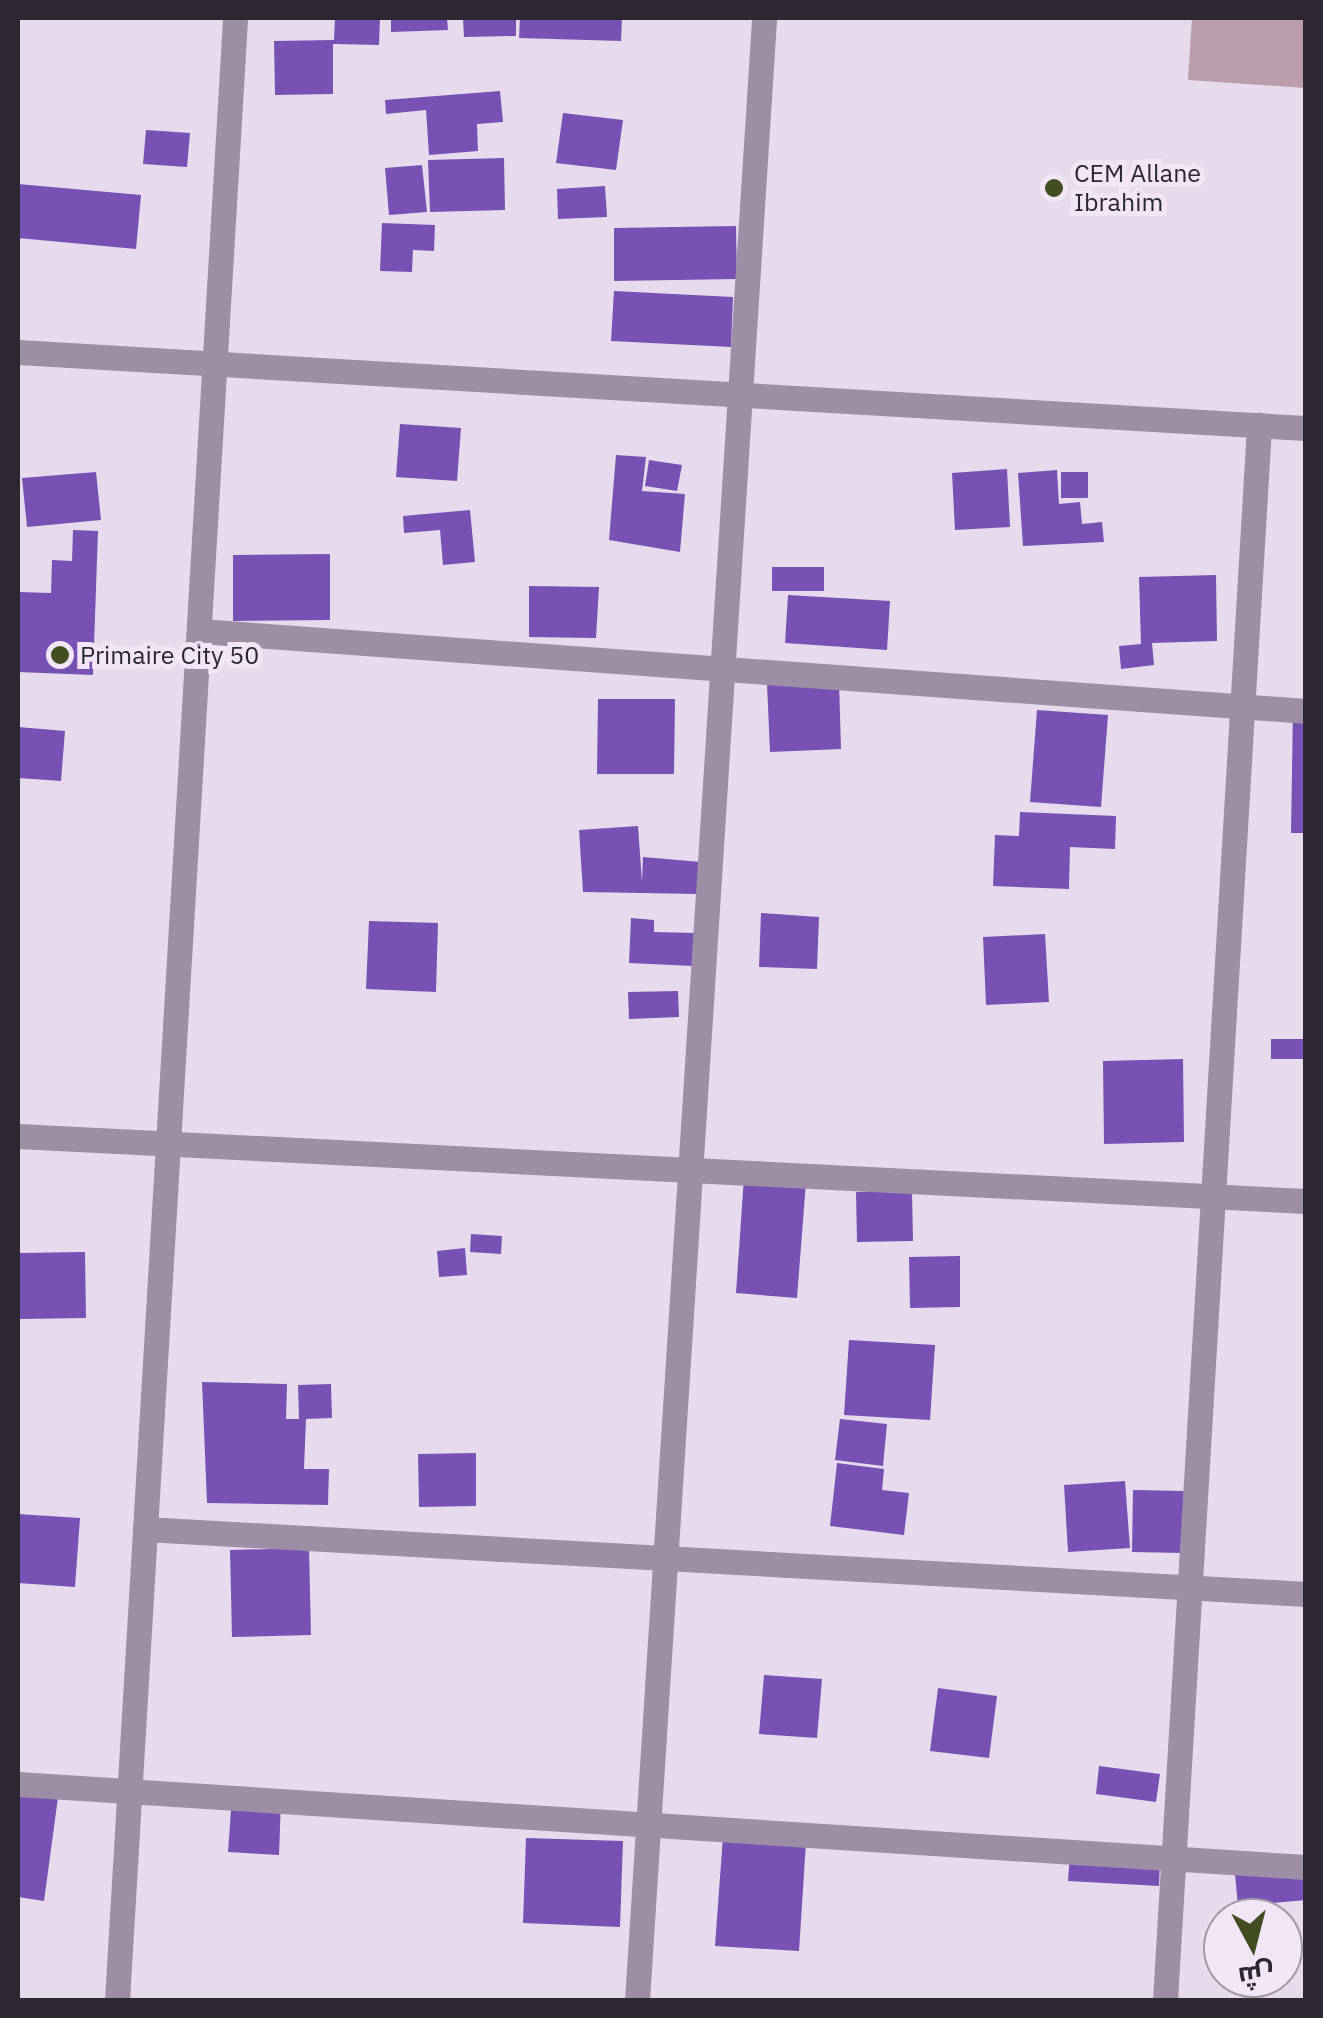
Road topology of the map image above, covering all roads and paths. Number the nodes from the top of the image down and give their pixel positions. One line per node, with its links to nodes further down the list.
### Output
1 (235, 18): 4 (street)
2 (764, 18): 5 (street)
3 (18, 352): 4 (street)
4 (214, 363): 5 (street); 8 (street)
5 (740, 394): 6 (street); 9 (street)
6 (1259, 425): 7 (street); 10 (street)
7 (1306, 428)
8 (199, 631): 9 (street); 13 (street)
9 (722, 668): 10 (street); 14 (street)
10 (1242, 706): 11 (street); 15 (street)
11 (1306, 711)
12 (18, 1136): 13 (street)
13 (168, 1144): 14 (street); 17 (street)
14 (690, 1170): 15 (street); 18 (street)
15 (1214, 1196): 16 (street); 19 (street)
16 (1306, 1200)
17 (145, 1529): 18 (street); 22 (street)
18 (665, 1558): 19 (street); 23 (street)
19 (1190, 1588): 20 (street); 24 (street)
20 (1306, 1594)
21 (18, 1784): 22 (street)
22 (130, 1792): 23 (street); 26 (street)
23 (648, 1825): 24 (street); 27 (street)
24 (1174, 1858): 25 (street); 28 (street)
25 (1306, 1867)
26 (117, 2000)
27 (636, 2000)
28 (1165, 2000)

